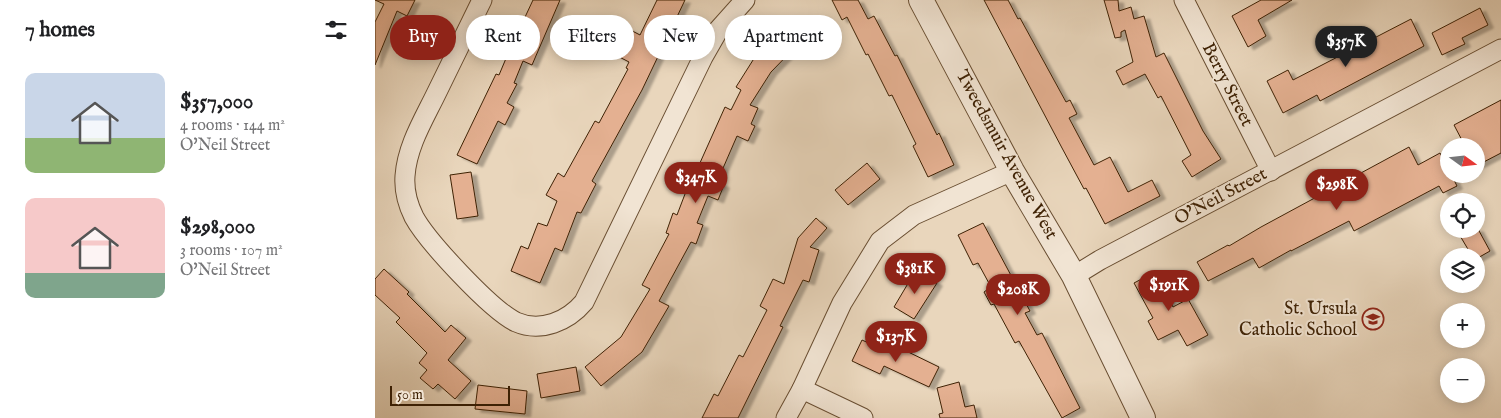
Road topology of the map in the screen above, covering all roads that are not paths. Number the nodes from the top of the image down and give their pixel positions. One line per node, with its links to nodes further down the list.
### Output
1 (482, 0): 2 (street)
2 (745, 0)
3 (921, 0): 7 (street, Tweedsmuir Avenue West)
4 (1184, 0): 6 (street, Berry Street)
5 (1501, 49): 6 (street, O'Neil Street)
6 (1271, 170): 8 (street, O'Neil Street)
7 (1012, 171): 8 (street, Tweedsmuir Avenue West); 9 (street)
8 (1075, 276): 12 (street, Tweedsmuir Avenue West)
9 (803, 389): 10 (street); 11 (street)
10 (786, 418)
11 (863, 418)
12 (1143, 418)

